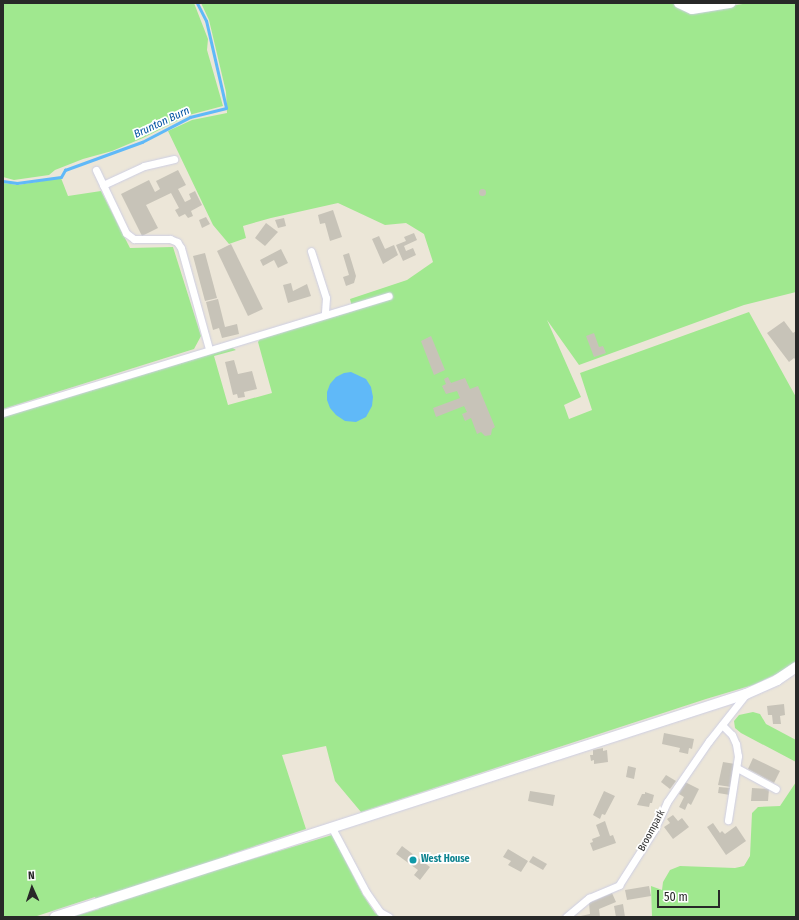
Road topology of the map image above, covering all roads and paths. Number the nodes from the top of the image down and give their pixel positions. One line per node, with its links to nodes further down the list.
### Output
1 (679, 3): 2 (main road)
2 (730, 3)
3 (174, 159): 5 (street)
4 (96, 170): 5 (street)
5 (103, 185): 9 (street)
6 (311, 251): 8 (street)
7 (389, 296): 8 (street)
8 (325, 314): 9 (street)
9 (209, 349): 10 (street)
10 (3, 413)
11 (796, 667): 12 (main road)
12 (746, 694): 13 (street, Broompark); 17 (main road)
13 (722, 725): 14 (street); 20 (street, Broompark)
14 (737, 768): 15 (street); 16 (street)
15 (776, 789)
16 (728, 820)
17 (332, 828): 18 (main road); 19 (street)
18 (55, 917)
19 (389, 917)
20 (566, 917)

